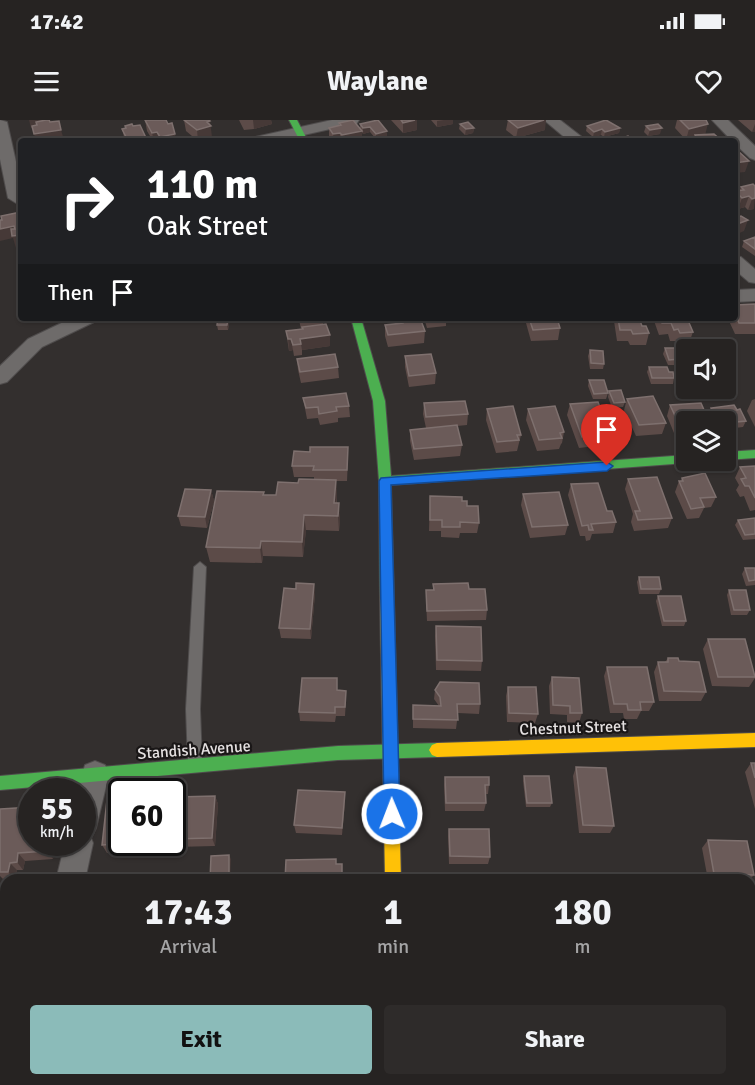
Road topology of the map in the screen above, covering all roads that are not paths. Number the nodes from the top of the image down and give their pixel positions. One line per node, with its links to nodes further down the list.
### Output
1 (352, 120): 5 (street)
2 (550, 120): 7 (street)
3 (719, 120): 9 (street)
4 (0, 122): 11 (street)
5 (298, 131): 6 (street)
6 (269, 138)
7 (575, 138)
8 (738, 138): 10 (street)
9 (738, 138)
10 (755, 155)
11 (12, 199)
12 (738, 264): 13 (street)
13 (755, 278)
14 (755, 295): 15 (street)
15 (738, 296)
16 (81, 321): 18 (street)
17 (357, 321): 22 (main road)
18 (0, 377)
19 (755, 454): 20 (main road)
20 (736, 455)
21 (676, 460): 22 (main road)
22 (385, 481): 25 (main road)
23 (200, 567): 26 (lane)
24 (755, 740): 25 (main road, Chestnut Street)
25 (391, 750): 26 (main road, Standish Avenue); 32 (main road)
26 (196, 766): 27 (main road, Standish Avenue)
27 (95, 774): 28 (street); 29 (main road, Standish Avenue)
28 (94, 778)
29 (0, 783)
30 (76, 856): 31 (street)
31 (71, 874)
32 (393, 874)

